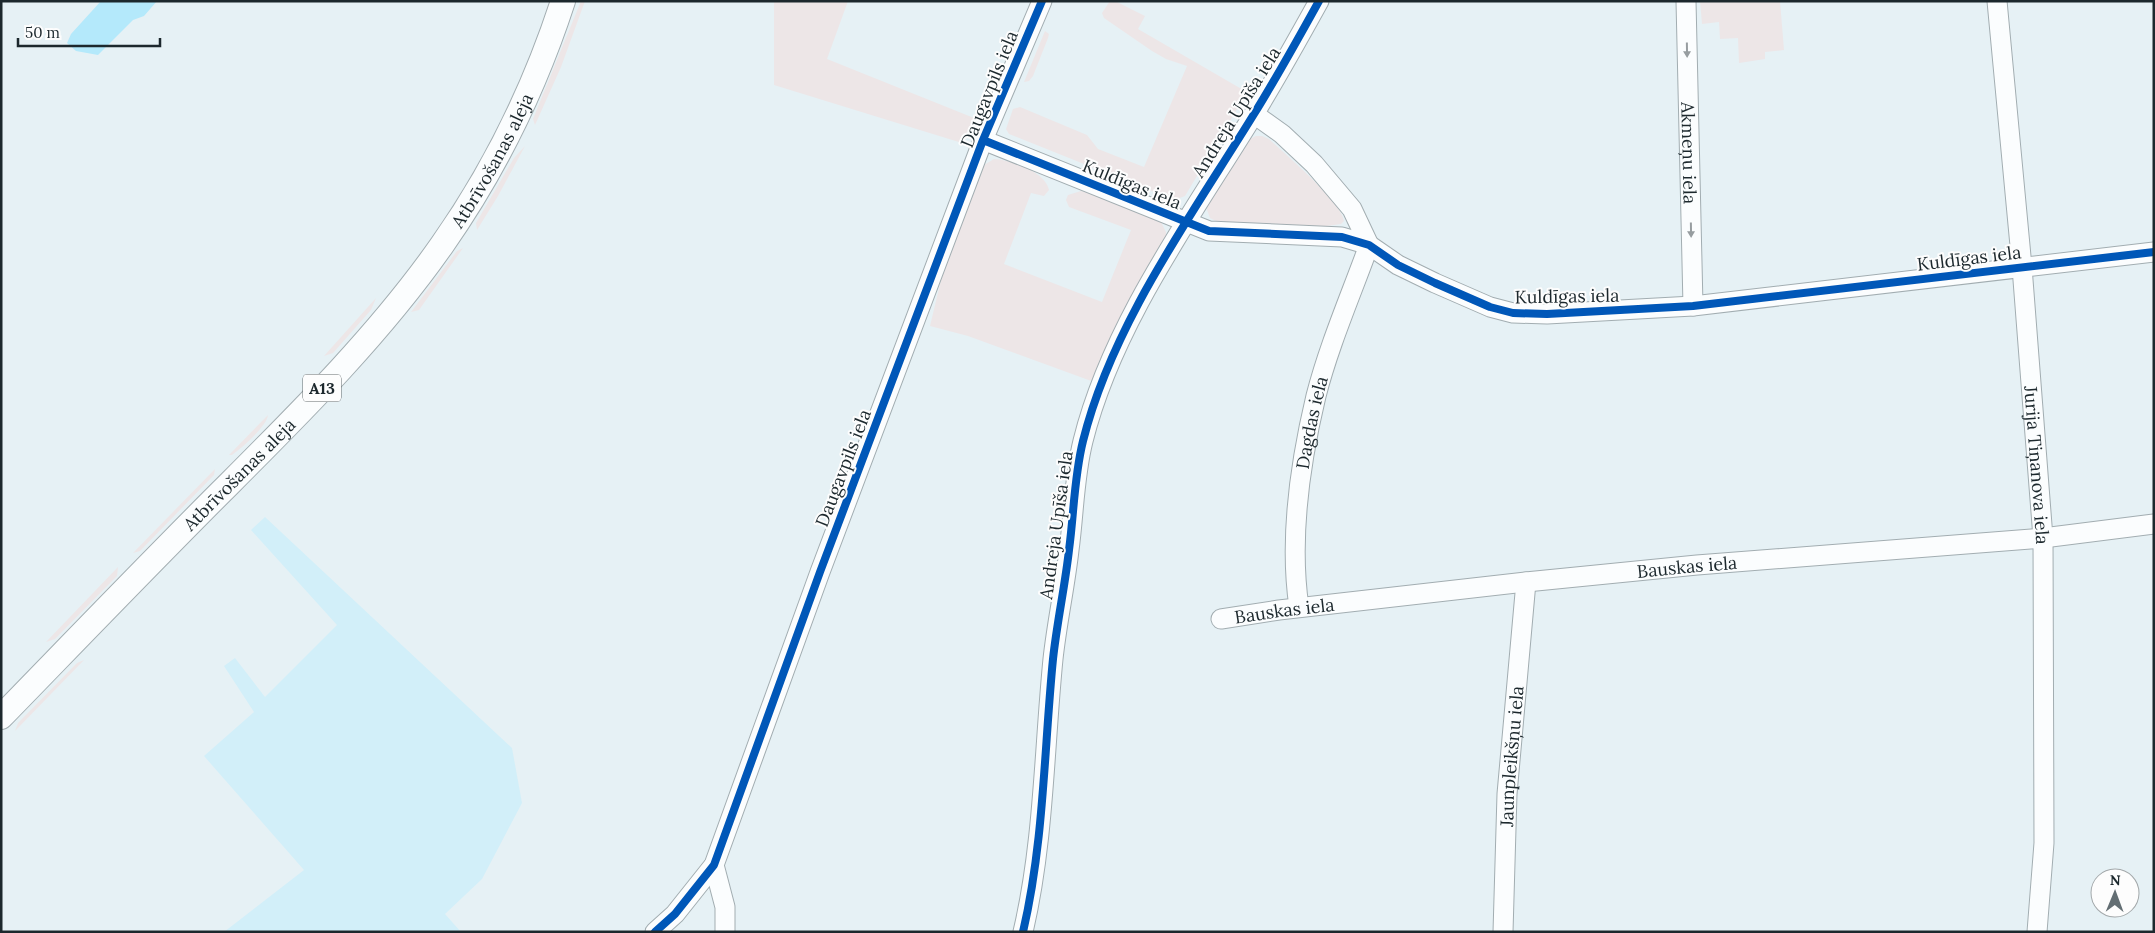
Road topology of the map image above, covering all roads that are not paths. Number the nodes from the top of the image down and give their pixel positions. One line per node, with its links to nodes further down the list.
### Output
1 (563, 1): 18 (main road, Atbrīvošanas aleja / A13)
2 (1042, 1): 7 (street, Daugavpils iela)
3 (1319, 1): 6 (street, Andreja Upīša iela)
4 (1686, 1): 12 (street, Akmeņu iela, one-way to 12)
5 (1997, 1): 11 (street, Jurija Tiņanova iela)
6 (1254, 114): 8 (street, Andreja Upīša iela); 9 (street)
7 (984, 140): 8 (street, Kuldīgas iela); 19 (street, Daugavpils iela)
8 (1185, 221): 9 (street, Kuldīgas iela); 22 (street, Andreja Upīša iela)
9 (1369, 245): 12 (street, Kuldīgas iela); 16 (street, Dagdas iela)
10 (2154, 252): 11 (street, Kuldīgas iela)
11 (2022, 267): 12 (street, Kuldīgas iela); 14 (street, Jurija Tiņanova iela)
12 (1693, 306)
13 (2154, 524): 14 (street, Bauskas iela)
14 (2043, 538): 15 (street, Bauskas iela); 24 (street, Jurija Tiņanova iela)
15 (1526, 582): 16 (street, Bauskas iela); 23 (street, Jaunpleikšņu iela)
16 (1298, 607): 17 (street, Bauskas iela)
17 (1222, 619)
18 (1, 717)
19 (714, 865): 20 (street, Daugavpils iela); 21 (street)
20 (655, 932)
21 (725, 932)
22 (1023, 932)
23 (1503, 932)
24 (2037, 932)

